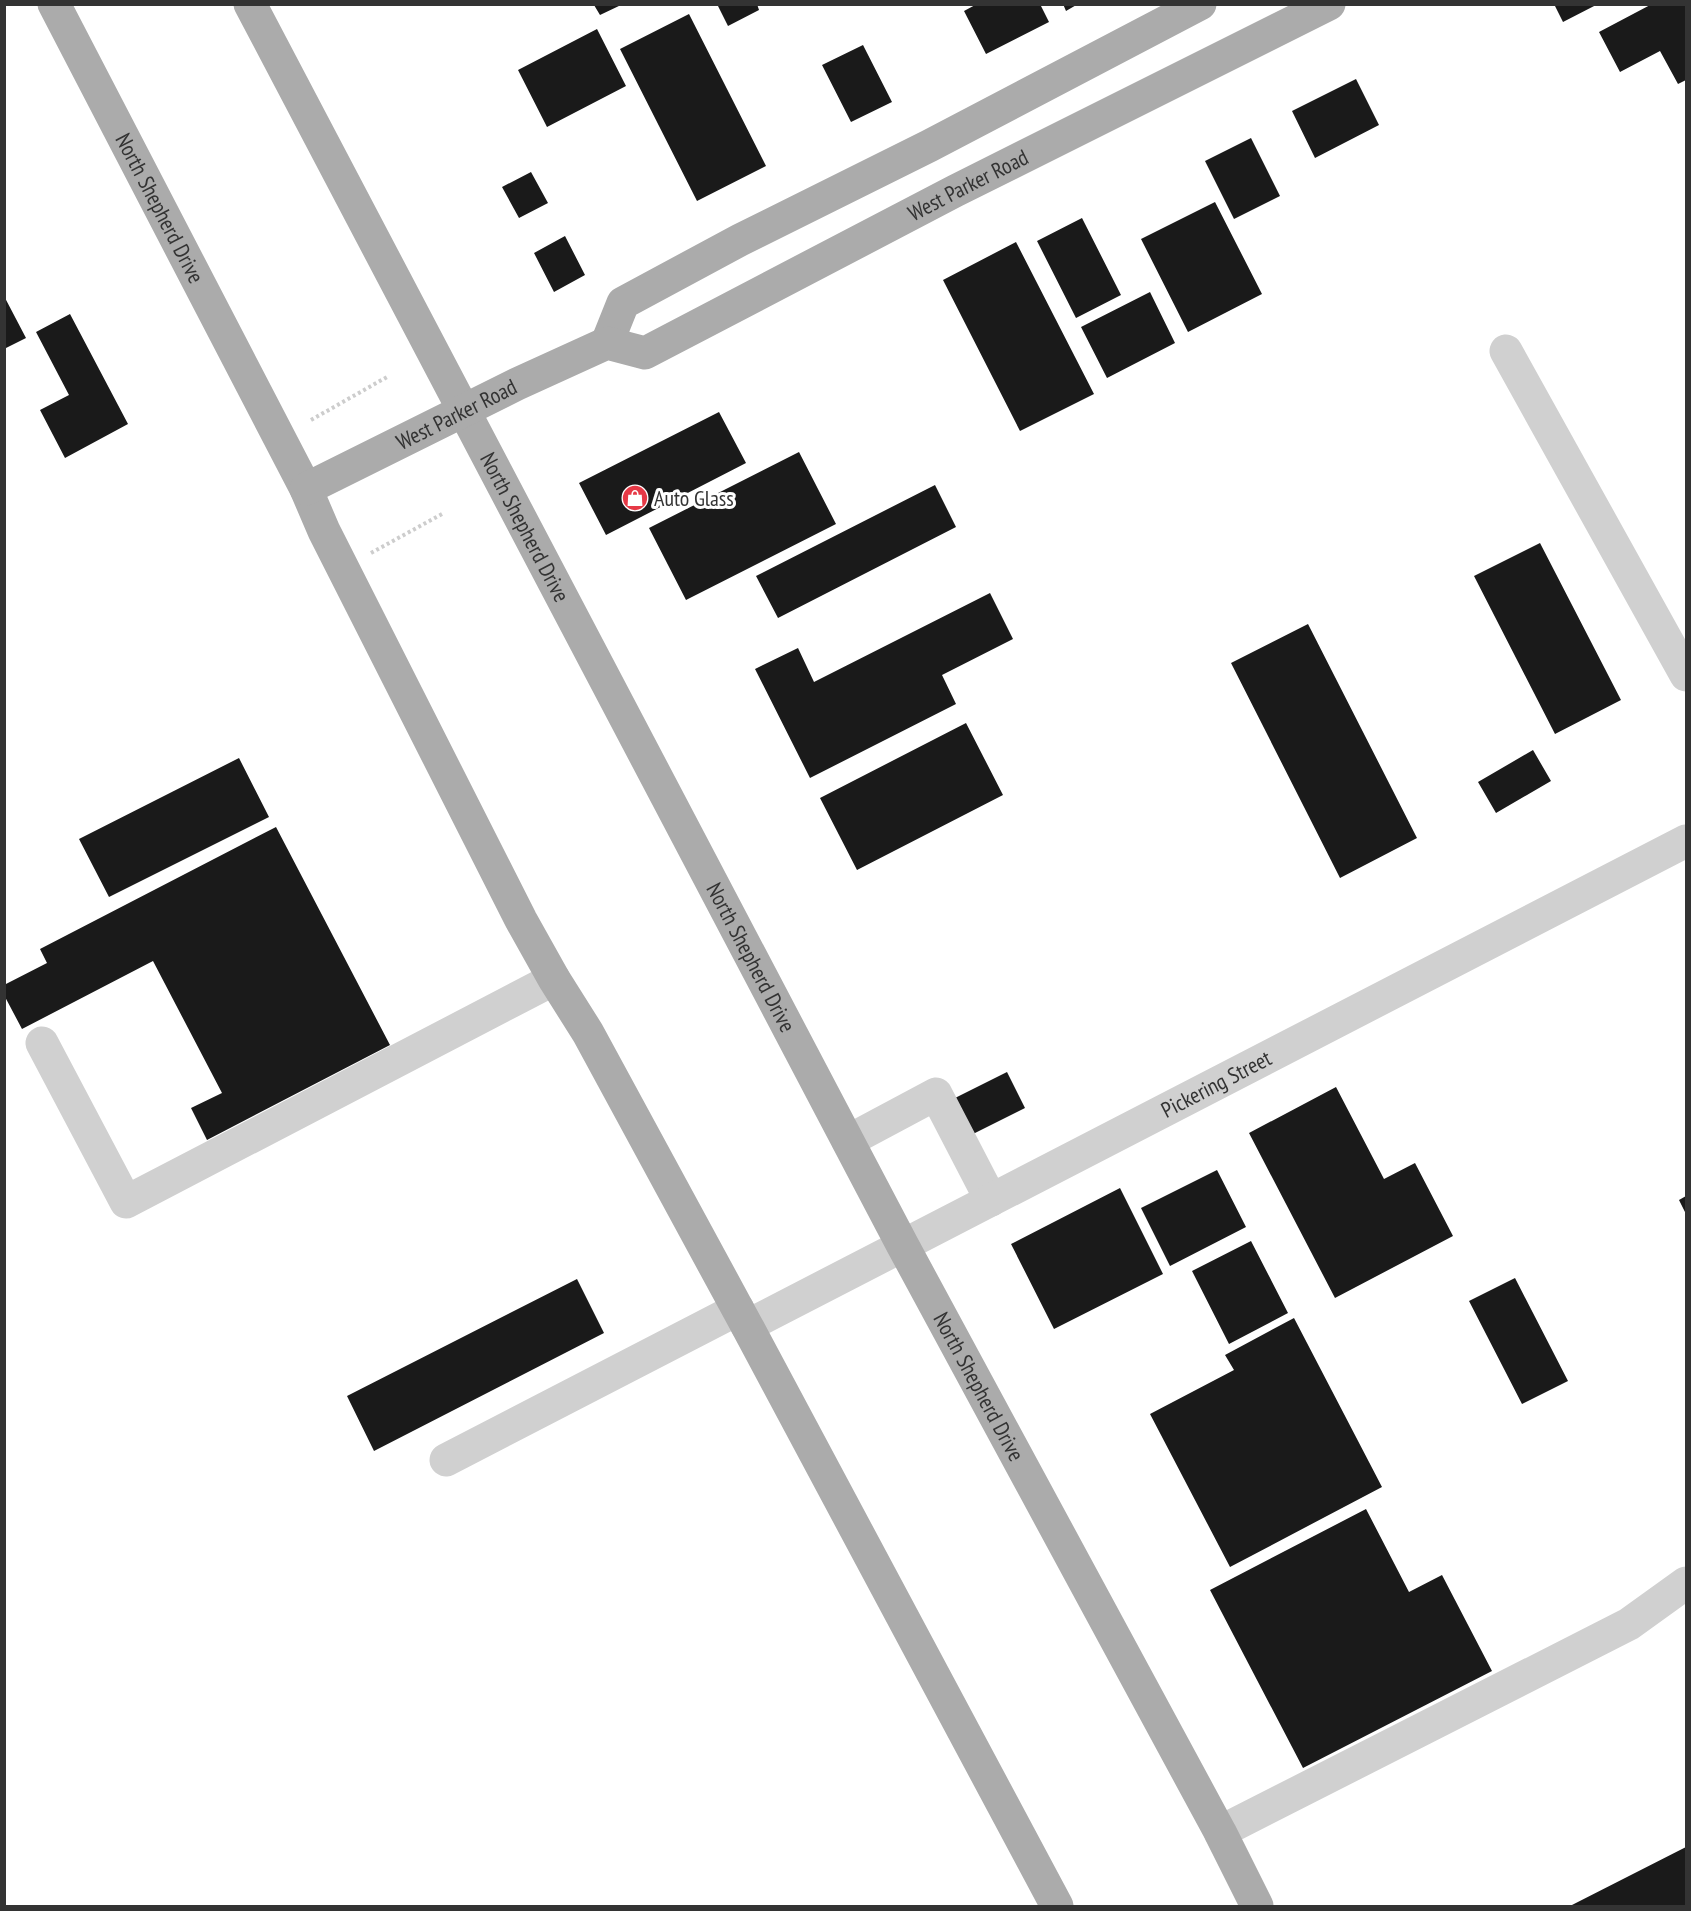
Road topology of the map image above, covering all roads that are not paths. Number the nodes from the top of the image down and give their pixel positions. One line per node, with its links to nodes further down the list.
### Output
1 (54, 4): 10 (main road, North Shepherd Drive)
2 (250, 4): 9 (main road, North Shepherd Drive)
3 (1200, 4): 5 (main road)
4 (1329, 4): 6 (main road, West Parker Road)
5 (929, 146): 6 (main road); 7 (main road)
6 (955, 191): 7 (main road, West Parker Road)
7 (607, 343): 9 (main road, West Parker Road)
8 (1506, 351): 11 (street)
9 (463, 412): 10 (main road, West Parker Road); 15 (main road, North Shepherd Drive)
10 (306, 489): 13 (main road, North Shepherd Drive)
11 (1686, 675)
12 (1686, 841): 16 (street, Pickering Street)
13 (554, 979): 14 (street); 18 (main road, North Shepherd Drive)
14 (42, 1043)
15 (848, 1141): 16 (street); 17 (main road, North Shepherd Drive)
16 (991, 1200): 17 (street, Pickering Street)
17 (903, 1246): 18 (street, Pickering Street); 21 (main road, North Shepherd Drive)
18 (742, 1318): 19 (street, Pickering Street); 22 (main road, North Shepherd Drive)
19 (446, 1460)
20 (1686, 1583): 21 (street)
21 (1220, 1832): 23 (main road, North Shepherd Drive)
22 (1057, 1906)
23 (1257, 1906)

